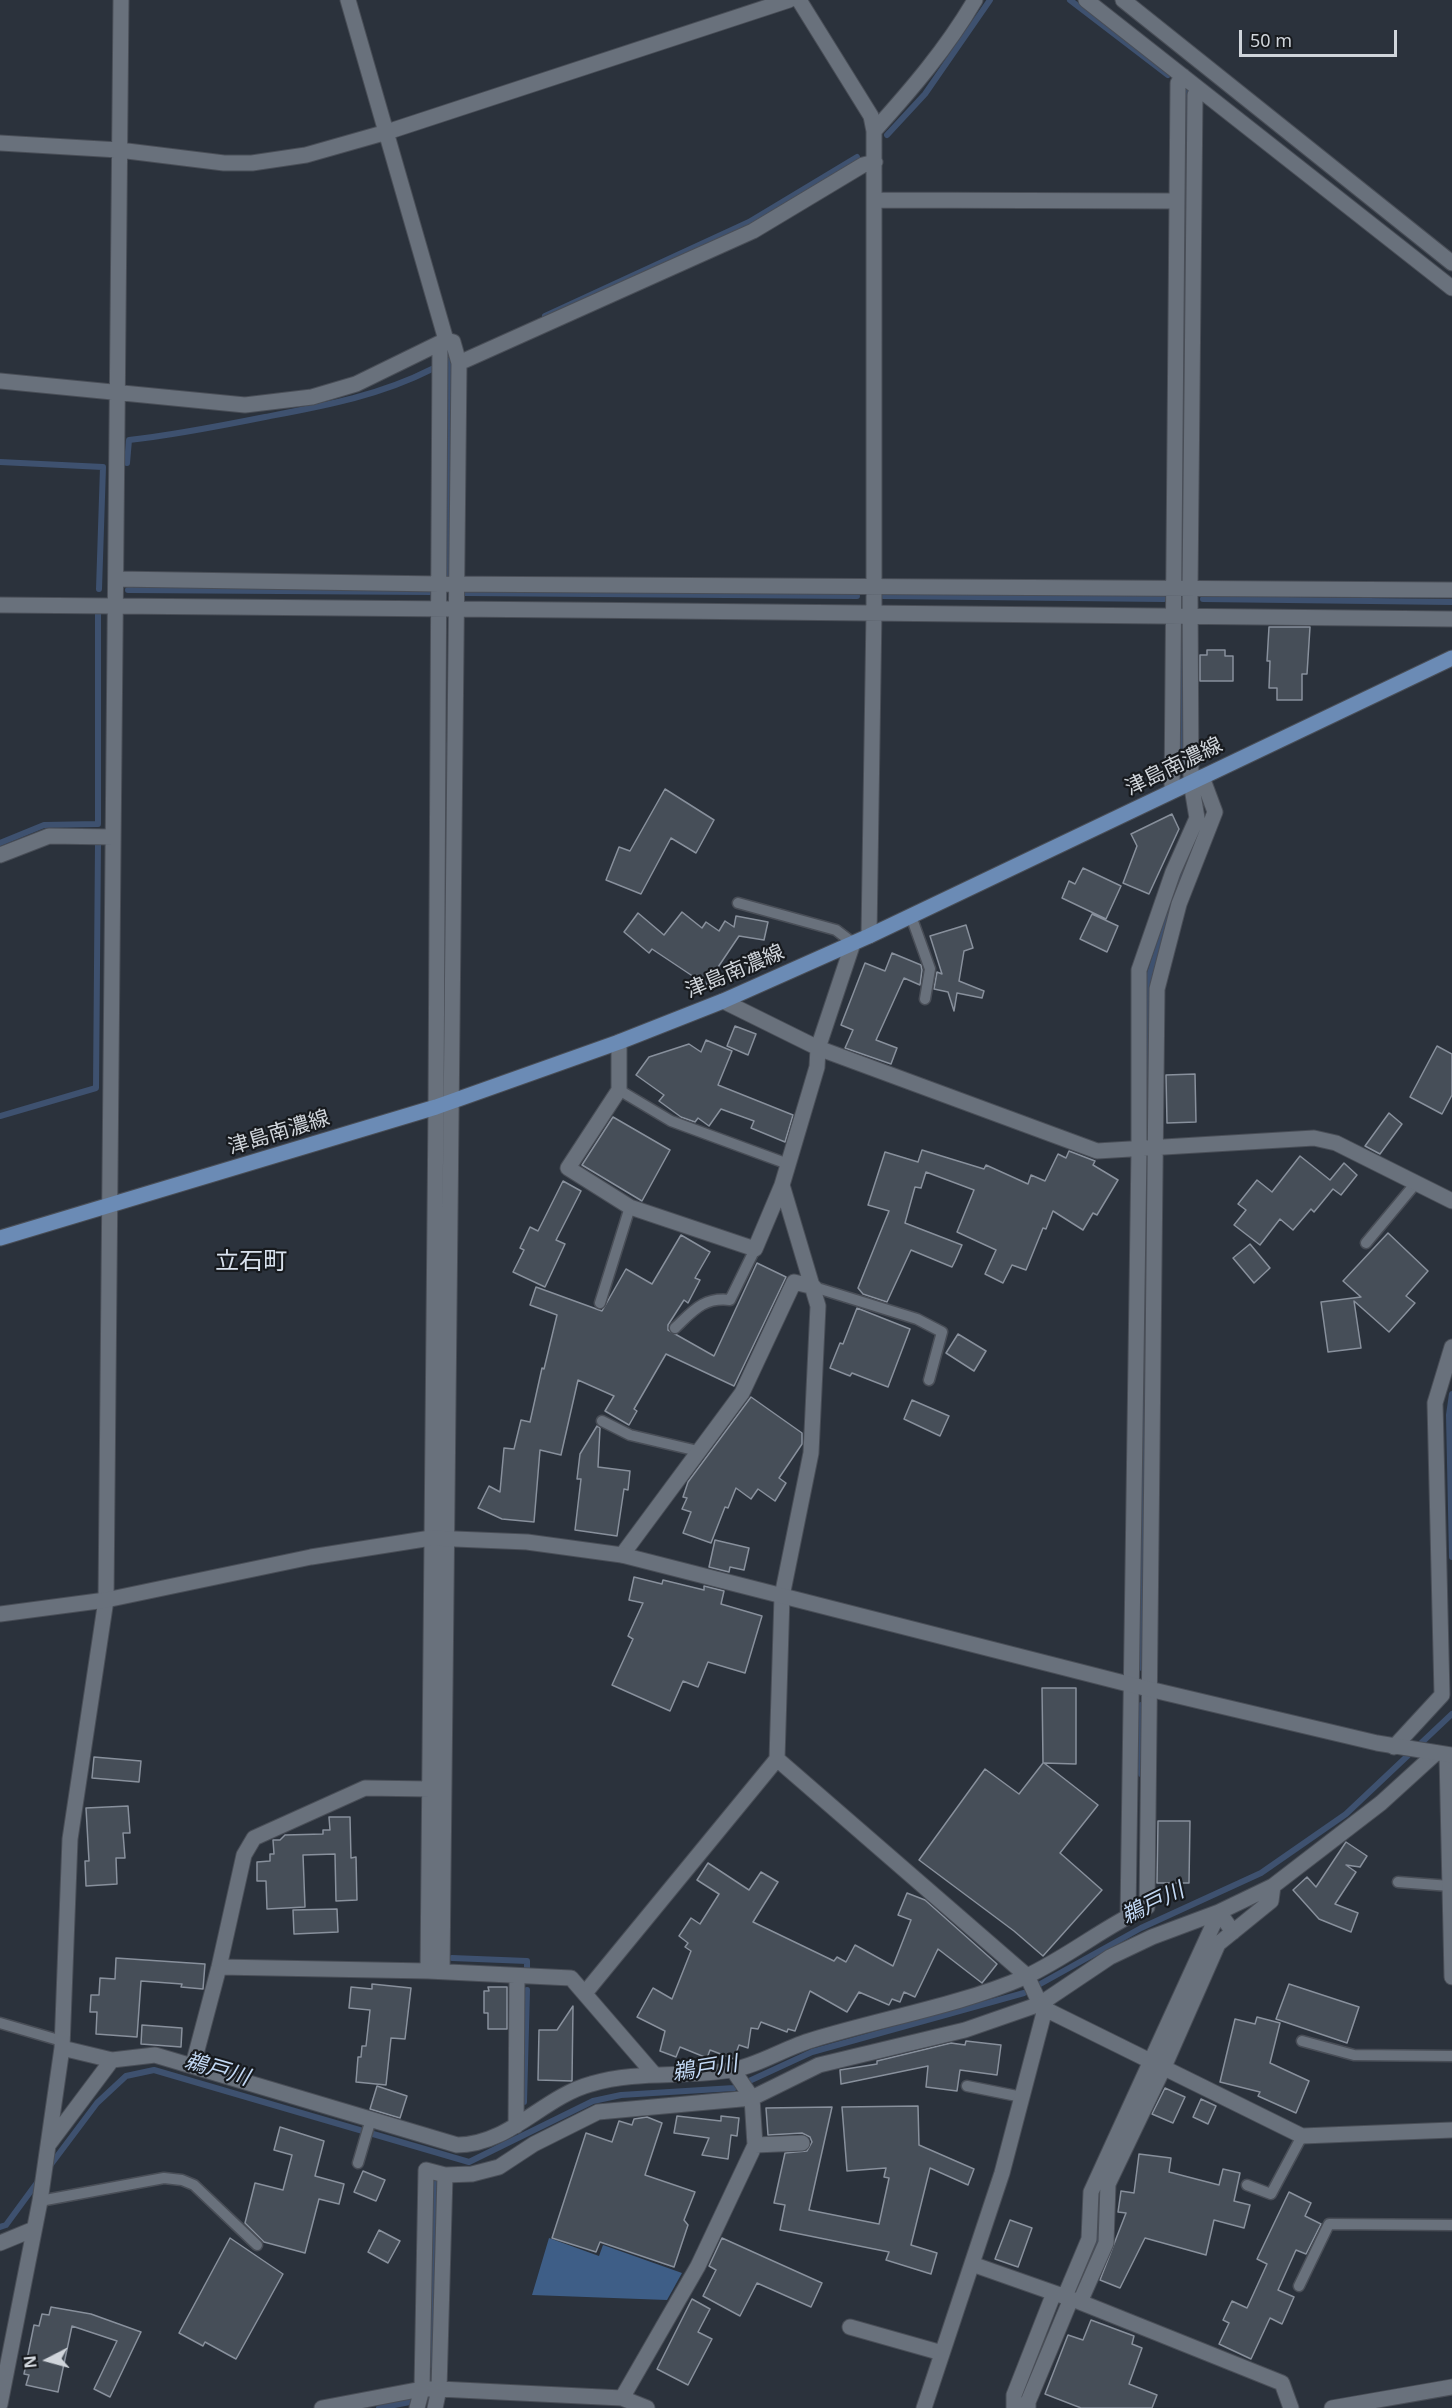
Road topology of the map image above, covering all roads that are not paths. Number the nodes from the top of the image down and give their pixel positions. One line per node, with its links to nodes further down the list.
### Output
1 (121, 0): 13 (street)
2 (348, 0): 11 (street)
3 (789, 0): 11 (street)
4 (799, 0): 10 (street)
5 (975, 0): 10 (street)
6 (1086, 0): 8 (street)
7 (1123, 0): 17 (street)
8 (1183, 76): 9 (street); 16 (street)
9 (1199, 89): 18 (street); 28 (street)
10 (874, 131): 14 (street)
11 (387, 132): 13 (street); 19 (street)
12 (0, 142): 13 (street)
13 (119, 150): 22 (street)
14 (875, 162): 15 (street); 20 (street)
15 (875, 200): 16 (street); 26 (street)
16 (1178, 201): 27 (street)
17 (1452, 263)
18 (1452, 288)
19 (443, 342): 20 (street); 22 (street); 24 (street)
20 (459, 363): 25 (street)
21 (0, 381): 22 (street)
22 (117, 393): 23 (street)
23 (116, 579): 24 (street); 31 (street)
24 (439, 584): 25 (street); 32 (street)
25 (456, 584): 26 (street); 33 (street)
26 (874, 587): 27 (street); 34 (street)
27 (1174, 589): 28 (street); 35 (street)
28 (1190, 589): 29 (street); 36 (street)
29 (1452, 590)
30 (0, 604): 31 (street)
31 (116, 606): 32 (street); 41 (street)
32 (440, 610): 33 (street); 53 (street)
33 (456, 610): 34 (street); 52 (street)
34 (874, 611): 35 (street); 45 (street)
35 (1173, 614): 36 (street); 40 (street)
36 (1192, 615): 37 (street); 39 (street)
37 (1452, 619)
38 (1452, 658): 39 (main road, 津島南濃線)
39 (1197, 779): 40 (main road, 津島南濃線); 54 (street); 55 (street)
40 (1172, 791): 44 (main road, 津島南濃線)
41 (113, 837): 42 (street); 60 (street)
42 (0, 855)
43 (738, 903): 46 (lane)
44 (911, 916): 45 (main road, 津島南濃線); 47 (lane)
45 (868, 936): 46 (main road, 津島南濃線)
46 (853, 944): 48 (main road, 津島南濃線); 50 (street)
47 (925, 999)
48 (723, 1001): 49 (main road, 津島南濃線); 50 (street)
49 (619, 1042): 51 (street); 52 (main road, 津島南濃線)
50 (818, 1048): 55 (street); 56 (street)
51 (619, 1090): 56 (lane); 61 (street)
52 (452, 1102): 53 (main road, 津島南濃線); 73 (street)
53 (436, 1107): 60 (main road, 津島南濃線); 72 (street)
54 (1157, 1148): 55 (street); 57 (street); 79 (street)
55 (1140, 1150): 78 (street)
56 (788, 1164): 58 (street)
57 (1416, 1183): 59 (street); 63 (lane)
58 (782, 1185): 64 (street); 65 (street)
59 (1452, 1201)
60 (108, 1206): 62 (main road, 津島南濃線); 76 (street)
61 (630, 1207): 64 (street); 66 (lane)
62 (0, 1238)
63 (1366, 1242)
64 (754, 1249): 67 (lane)
65 (814, 1287): 69 (lane); 71 (street); 75 (street)
66 (600, 1303)
67 (675, 1328)
68 (1452, 1347): 80 (street)
69 (929, 1380)
70 (602, 1421): 71 (lane)
71 (699, 1451): 74 (street)
72 (431, 1538): 73 (street); 76 (street); 84 (street)
73 (448, 1538): 74 (street); 92 (street)
74 (622, 1555): 75 (street)
75 (782, 1596): 78 (street); 83 (street)
76 (106, 1600): 77 (street); 100 (street)
77 (0, 1614)
78 (1132, 1685): 79 (street); 89 (street)
79 (1150, 1689): 81 (street); 89 (street)
80 (1447, 1692): 81 (street)
81 (1398, 1747): 82 (street)
82 (1441, 1754): 86 (street); 87 (street)
83 (777, 1759): 95 (street); 96 (street)
84 (430, 1789): 91 (street); 92 (street)
85 (1398, 1882): 87 (lane)
86 (1273, 1886): 88 (street); 90 (street)
87 (1450, 1886): 94 (street)
88 (1219, 1912): 90 (street); 97 (street); 103 (street)
89 (1128, 1916): 95 (street)
90 (1233, 1932): 105 (street)
91 (219, 1967): 92 (street); 104 (street)
92 (435, 1971): 93 (street)
93 (517, 1976): 96 (street); 112 (street)
94 (1452, 1977)
95 (1028, 1978): 97 (street); 107 (street)
96 (585, 1994): 106 (street)
97 (1040, 2004): 103 (street); 109 (street); 110 (street)
98 (0, 2023): 100 (lane)
99 (1302, 2041): 101 (lane)
100 (62, 2045): 102 (street); 117 (street)
101 (1452, 2056)
102 (112, 2060): 104 (street); 117 (street)
103 (1149, 2062): 105 (street); 128 (street)
104 (193, 2065): 111 (street)
105 (1163, 2069): 114 (street); 128 (street)
106 (654, 2073): 107 (street); 112 (street)
107 (735, 2073): 109 (street)
108 (967, 2086): 110 (lane)
109 (750, 2095): 116 (street); 119 (street)
110 (1022, 2097): 126 (street)
111 (370, 2122): 112 (street); 118 (lane)
112 (516, 2126)
113 (1452, 2130): 114 (street)
114 (1302, 2136): 120 (lane)
115 (802, 2143): 116 (street)
116 (755, 2145): 134 (street)
117 (48, 2152): 121 (street)
118 (358, 2163)
119 (445, 2175): 132 (street); 133 (street)
120 (1247, 2185)
121 (40, 2199): 123 (street); 125 (lane)
122 (1452, 2225): 127 (lane)
123 (34, 2229): 124 (street); 135 (street)
124 (0, 2243)
125 (257, 2245)
126 (972, 2264): 128 (street); 130 (street)
127 (1299, 2286)
128 (1068, 2297): 141 (street); 142 (street); 143 (street)
129 (850, 2327): 130 (street)
130 (942, 2353): 140 (street)
131 (1452, 2387): 144 (street)
132 (422, 2389): 133 (street); 136 (street); 137 (street)
133 (439, 2389): 134 (street); 138 (street)
134 (619, 2402): 139 (street)
135 (0, 2404)
136 (322, 2408)
137 (417, 2408)
138 (435, 2408)
139 (647, 2408)
140 (924, 2408)
141 (1014, 2408)
142 (1028, 2408)
143 (1291, 2408)
144 (1332, 2408)

